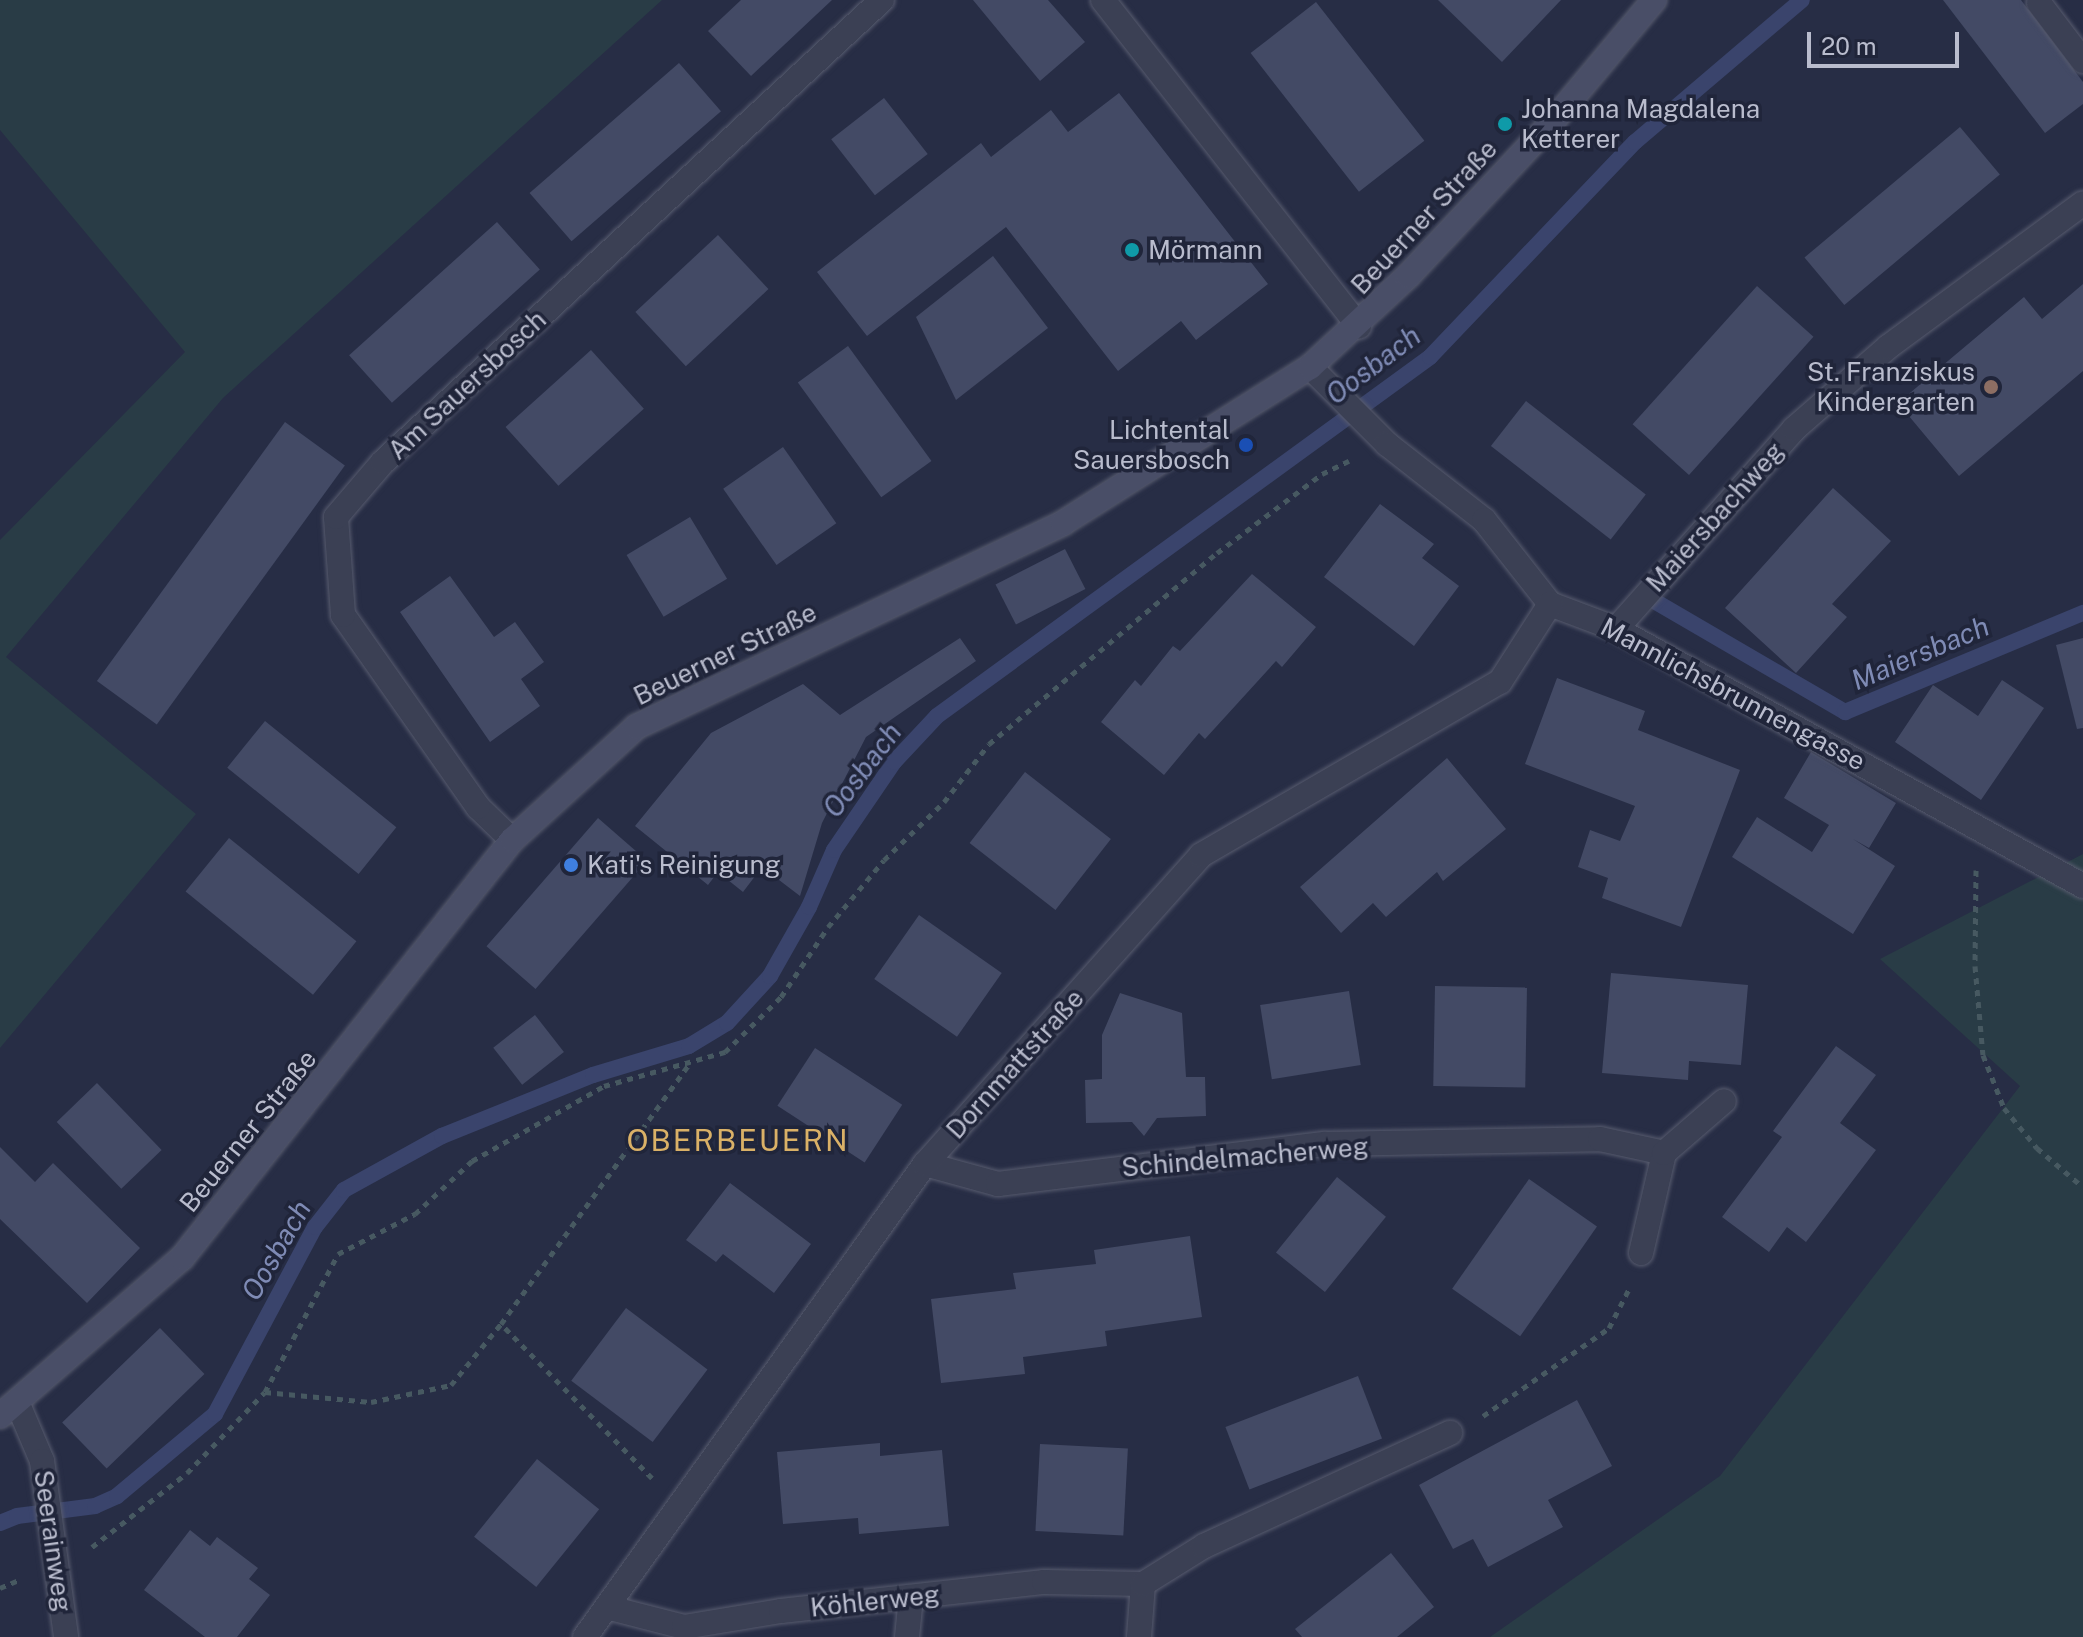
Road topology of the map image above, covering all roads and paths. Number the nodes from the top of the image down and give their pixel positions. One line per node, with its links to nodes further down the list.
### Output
1 (882, 0): 13 (street, Am Sauersbosch)
2 (1103, 0): 7 (street, Beuerner Straße)
3 (1654, 0): 7 (main road, Beuerner Straße)
4 (2039, 3): 5 (street)
5 (2083, 61)
6 (2083, 203): 11 (street, Maiersbachweg)
7 (1359, 326): 8 (main road, Beuerner Straße)
8 (1310, 367): 9 (street); 13 (main road, Beuerner Straße)
9 (1383, 440): 10 (street); 15 (path)
10 (1550, 604): 11 (street, Mannlichsbrunnengasse); 18 (street, Dornmattstraße)
11 (1616, 629): 12 (street, Mannlichsbrunnengasse)
12 (1987, 829): 14 (street, Mannlichsbrunnengasse); 19 (path)
13 (512, 840): 23 (main road, Beuerner Straße)
14 (2083, 886)
15 (690, 1062): 21 (path); 22 (path)
16 (1724, 1101): 17 (street)
17 (1664, 1153): 18 (street, Schindelmacherweg); 20 (street)
18 (925, 1164): 25 (street, Dornmattstraße)
19 (2083, 1187)
20 (1641, 1253): 24 (path)
21 (501, 1324): 22 (path); 25 (path)
22 (265, 1392): 26 (path)
23 (8, 1409): 26 (street, Seerainweg)
24 (1450, 1433): 27 (street)
25 (677, 1503): 30 (street, Dornmattstraße)
26 (57, 1564): 28 (path); 31 (street, Seerainweg)
27 (1143, 1584): 29 (street, Köhlerweg); 34 (street)
28 (0, 1588)
29 (911, 1597): 30 (street, Köhlerweg); 33 (street)
30 (610, 1608): 32 (street, Dornmattstraße)
31 (66, 1637)
32 (585, 1637)
33 (907, 1637)
34 (1139, 1637)

